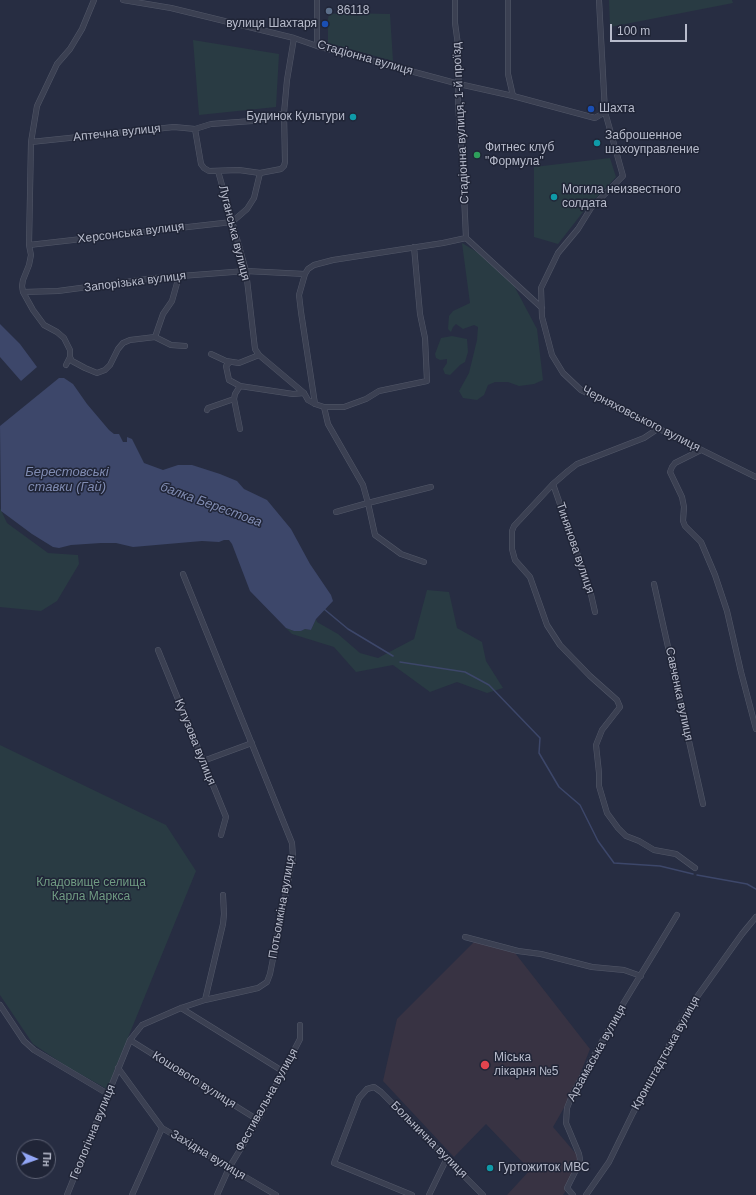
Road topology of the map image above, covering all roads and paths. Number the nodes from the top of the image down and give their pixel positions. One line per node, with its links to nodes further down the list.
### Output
1 (94, 0): 14 (street)
2 (123, 0): 7 (street, Стадіонна вулиця)
3 (317, 0): 8 (street)
4 (455, 0): 9 (street, Стадіонна вулиця, 1-й проїзд)
5 (508, 0): 10 (street)
6 (599, 0): 12 (street)
7 (294, 38): 8 (street, Стадіонна вулиця); 11 (street)
8 (317, 46): 9 (street, Стадіонна вулиця)
9 (459, 84): 10 (street, Стадіонна вулиця); 18 (street, Стадіонна вулиця, 1-й проїзд)
10 (513, 96): 12 (street, Стадіонна вулиця)
11 (284, 112): 13 (street, Аптечна вулиця); 16 (street)
12 (605, 112): 25 (street, Черняховського вулиця)
13 (194, 129): 14 (street, Аптечна вулиця); 15 (street)
14 (31, 142): 19 (street)
15 (218, 170): 16 (street); 17 (street, Луганська вулиця)
16 (260, 174): 17 (street)
17 (232, 222): 19 (street, Херсонська вулиця); 21 (street, Луганська вулиця)
18 (466, 238): 20 (street); 25 (street)
19 (29, 245): 24 (street)
20 (414, 247): 22 (street); 37 (street)
21 (246, 271): 22 (street, Запорізька вулиця); 23 (street, Запорізька вулиця); 29 (street, Луганська вулиця)
22 (305, 274): 36 (street)
23 (180, 276): 24 (street, Запорізька вулиця); 26 (street)
24 (23, 292): 30 (street)
25 (542, 308): 39 (street, Черняховського вулиця)
26 (155, 337): 27 (street); 30 (street)
27 (185, 346)
28 (211, 354): 31 (street)
29 (258, 355): 31 (street); 34 (street)
30 (70, 358): 32 (street)
31 (230, 362): 33 (street)
32 (66, 365)
33 (240, 386): 34 (street); 35 (street)
34 (304, 393): 36 (street)
35 (234, 400): 38 (street); 40 (street)
36 (315, 404): 37 (street)
37 (324, 407): 45 (street)
38 (207, 410)
39 (659, 428): 41 (street, Черняховського вулиця); 43 (street)
40 (240, 430)
41 (701, 450): 42 (street, Черняховського вулиця); 52 (street)
42 (756, 477)
43 (553, 484): 50 (street, Тинянова вулиця); 57 (street)
44 (431, 487): 45 (street)
45 (368, 503): 46 (street); 47 (street)
46 (336, 512)
47 (424, 562)
48 (183, 574): 53 (street, Потьомкіна вулиця)
49 (654, 584): 55 (street, Савченка вулиця)
50 (595, 612)
51 (158, 650): 54 (street, Кутузова вулиця)
52 (756, 729)
53 (252, 742): 54 (street); 63 (street, Потьомкіна вулиця)
54 (203, 761): 56 (street, Кутузова вулиця)
55 (703, 804)
56 (221, 835)
57 (695, 868)
58 (223, 895): 63 (street)
59 (677, 916): 62 (street, Арзамаська вулиця)
60 (756, 917): 83 (street, Кронштадтська вулиця)
61 (465, 937): 62 (street)
62 (641, 976): 82 (street, Арзамаська вулиця)
63 (205, 1000): 65 (street, Потьомкіна вулиця)
64 (0, 1005): 70 (street)
65 (181, 1008): 67 (street, Потьомкіна вулиця); 69 (street)
66 (300, 1025): 69 (street, Фестивальна вулиця)
67 (130, 1040): 68 (street, Потьомкіна вулиця); 71 (street, Кошового вулиця)
68 (118, 1068): 70 (street, Геологічна вулиця); 72 (street, Західна вулиця)
69 (284, 1072): 71 (street, Фестивальна вулиця)
70 (108, 1094): 75 (street, Геологічна вулиця)
71 (258, 1120): 74 (street, Фестивальна вулиця)
72 (162, 1128): 74 (street, Західна вулиця); 76 (street)
73 (447, 1158): 79 (street, Больнична вулиця); 80 (street); 81 (street, Больнична вулиця)
74 (229, 1168): 77 (street, Фестивальна вулиця); 78 (street, Західна вулиця)
75 (67, 1195)
76 (132, 1195)
77 (217, 1195)
78 (276, 1195)
79 (412, 1195)
80 (429, 1195)
81 (483, 1195)
82 (573, 1195)
83 (586, 1195)

